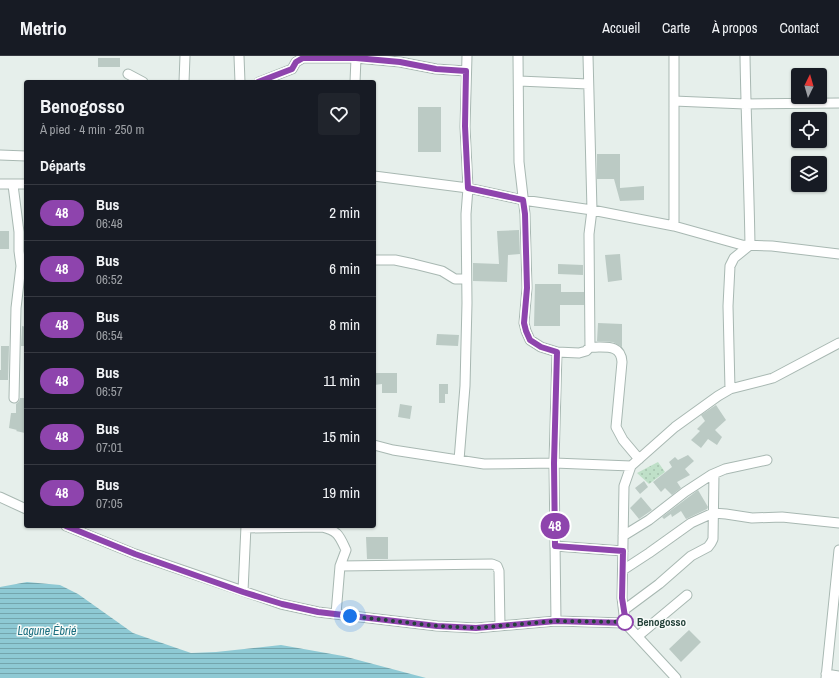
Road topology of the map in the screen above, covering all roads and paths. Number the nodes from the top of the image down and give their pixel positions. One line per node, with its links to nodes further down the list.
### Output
1 (185, 56): 12 (street)
2 (239, 56): 13 (street)
3 (467, 56): 9 (street)
4 (518, 56): 16 (street)
5 (588, 56): 17 (street)
6 (674, 56): 18 (street)
7 (745, 56): 20 (street)
8 (356, 58): 9 (street); 14 (street); 15 (street)
9 (466, 71): 27 (street)
10 (128, 74): 11 (street)
11 (138, 80)
12 (184, 80)
13 (240, 80)
14 (263, 80)
15 (355, 80)
16 (519, 81): 17 (street); 28 (street)
17 (588, 84): 29 (street)
18 (674, 101): 20 (street); 30 (street)
19 (839, 103): 20 (street)
20 (745, 104): 31 (street)
21 (0, 155): 22 (street)
22 (24, 156)
23 (376, 176): 27 (street)
24 (0, 184): 26 (street)
25 (24, 184): 26 (street)
26 (13, 185): 39 (street)
27 (468, 188): 28 (street); 34 (street)
28 (523, 200): 29 (street); 37 (street)
29 (592, 210): 30 (street); 36 (street)
30 (674, 226): 31 (street)
31 (750, 245): 32 (street); 38 (street)
32 (839, 254)
33 (376, 260): 34 (street)
34 (466, 279): 42 (street)
35 (839, 343): 38 (street)
36 (590, 348): 37 (street); 41 (street)
37 (557, 352): 44 (street)
38 (730, 389): 41 (street)
39 (14, 398)
40 (376, 446): 42 (street)
41 (639, 459): 45 (street)
42 (459, 460): 44 (street)
43 (767, 460): 46 (street)
44 (554, 463): 45 (street); 55 (street)
45 (631, 466): 54 (street)
46 (714, 474): 49 (street); 54 (street)
47 (0, 498): 48 (street)
48 (24, 508)
49 (713, 513): 50 (street); 59 (street); 62 (street)
50 (839, 523)
51 (71, 528): 60 (street)
52 (246, 528): 60 (street)
53 (327, 528): 58 (street)
54 (623, 536): 57 (street)
55 (555, 546): 57 (street); 65 (street)
56 (839, 550): 64 (street)
57 (623, 551): 59 (street)
58 (340, 566): 63 (street); 67 (street)
59 (623, 570): 62 (street)
60 (243, 592): 63 (street)
61 (686, 595): 68 (street)
62 (624, 610): 66 (street)
63 (336, 614): 67 (street)
64 (836, 614): 69 (street)
65 (556, 621): 66 (street); 67 (street)
66 (626, 623): 68 (street)
67 (500, 625)
68 (638, 636): 71 (street)
69 (826, 676): 70 (street)
70 (839, 676)
71 (676, 678)

